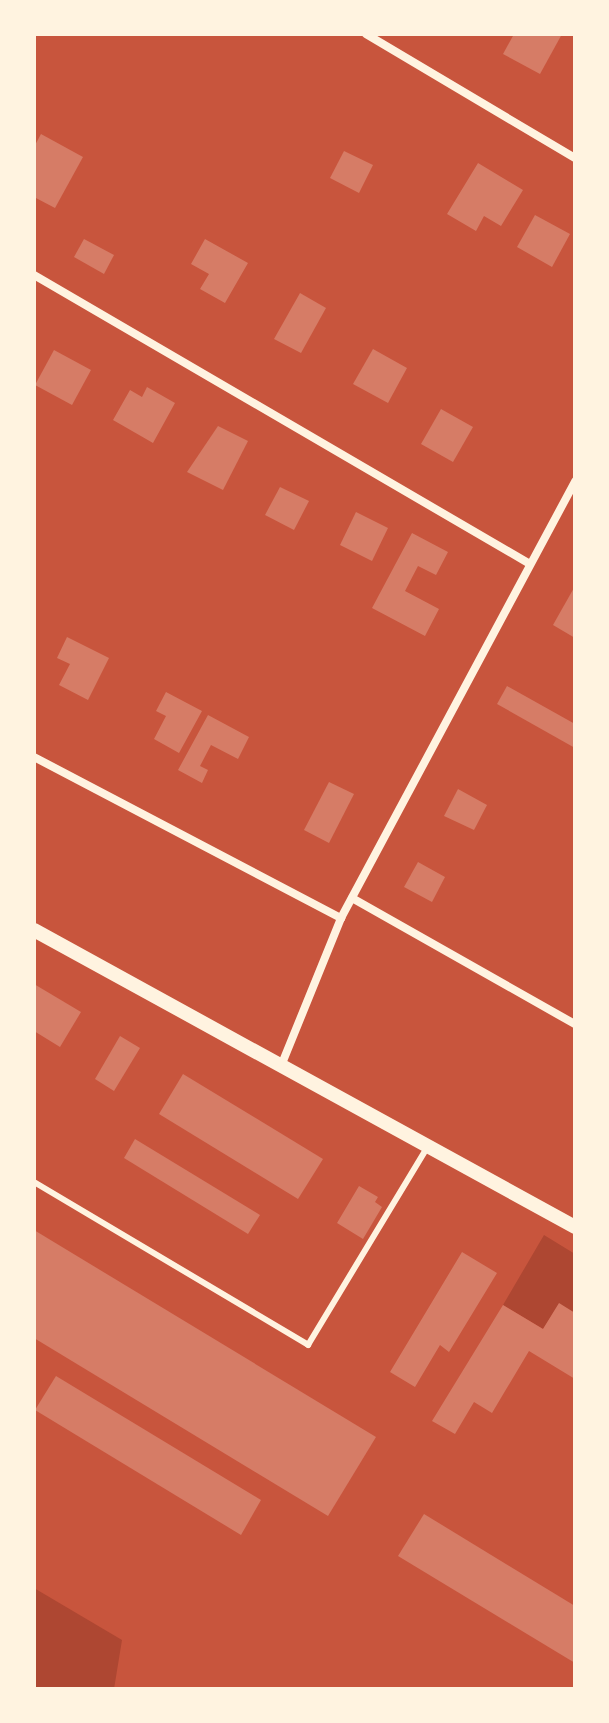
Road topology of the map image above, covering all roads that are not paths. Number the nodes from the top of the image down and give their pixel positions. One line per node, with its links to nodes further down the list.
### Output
1 (366, 34): 2 (street)
2 (575, 158)
3 (34, 275): 5 (street)
4 (575, 481): 5 (street)
5 (530, 564): 7 (street)
6 (34, 757): 8 (street)
7 (352, 898): 8 (street); 10 (street)
8 (341, 918): 11 (street)
9 (34, 930): 11 (street)
10 (575, 1024)
11 (281, 1066): 12 (street)
12 (428, 1146): 13 (lane); 14 (street)
13 (34, 1182)
14 (575, 1227)

